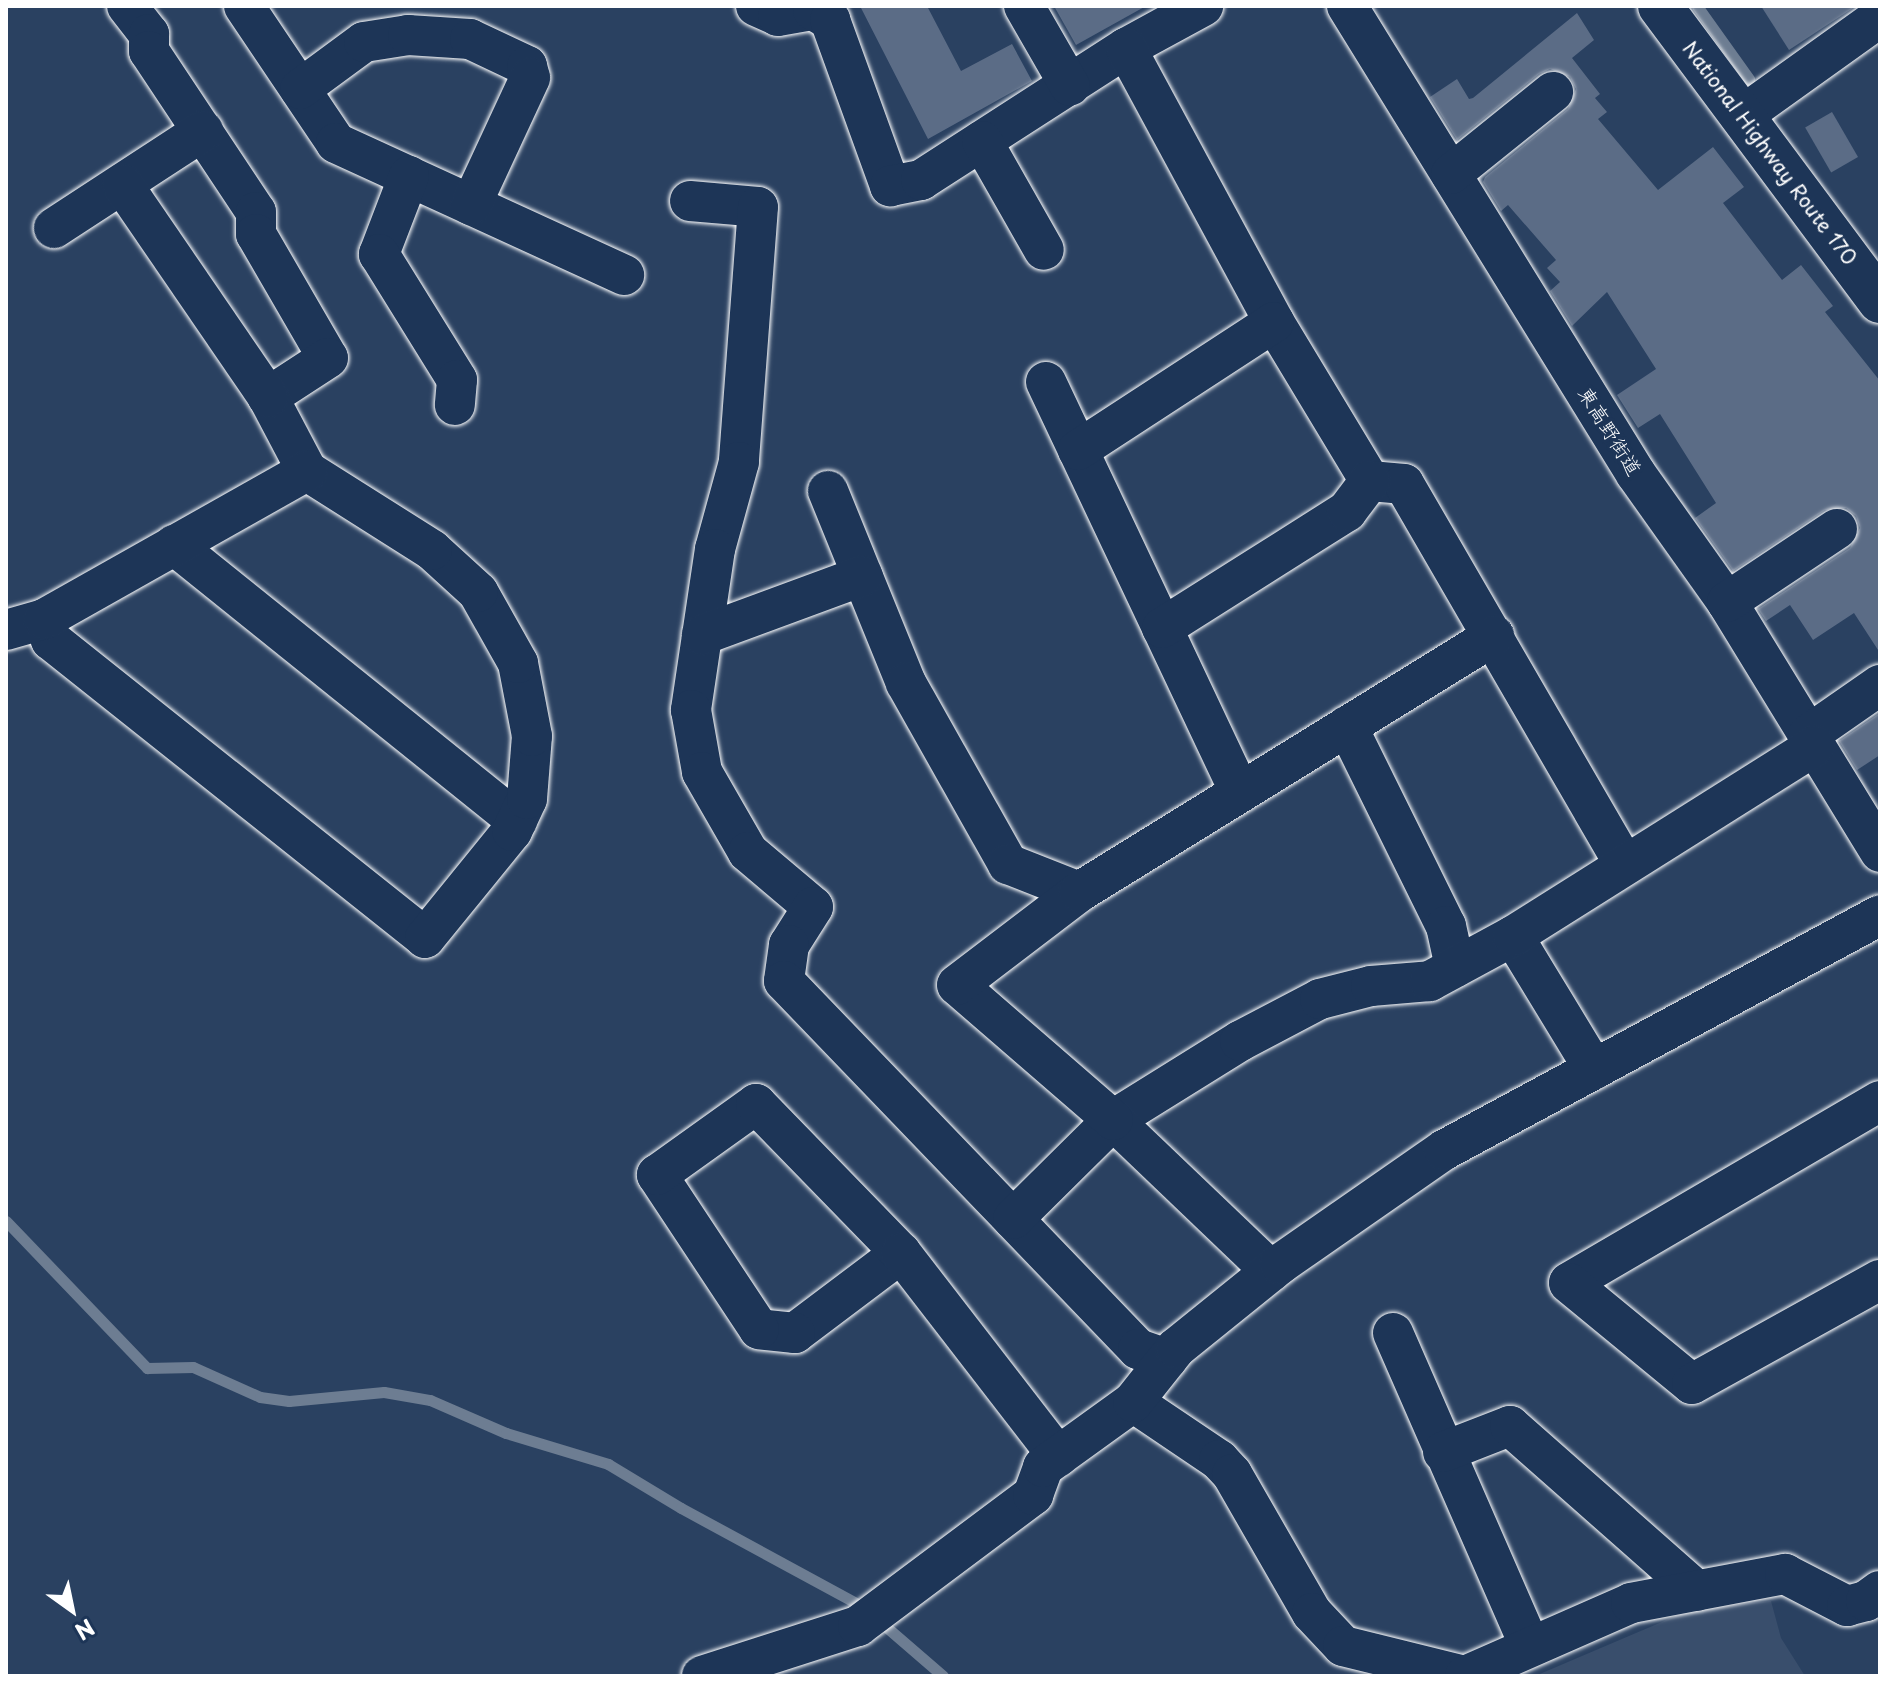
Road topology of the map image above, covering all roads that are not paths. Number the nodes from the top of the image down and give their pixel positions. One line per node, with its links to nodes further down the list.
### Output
1 (127, 6): 14 (street)
2 (244, 6): 11 (street)
3 (756, 6): 15 (street)
4 (1024, 6): 10 (street)
5 (1203, 6): 9 (street)
6 (1347, 6): 16 (street, 東高野街道)
7 (1660, 6): 13 (highway, National Highway Route 170)
8 (1880, 17): 13 (street)
9 (1126, 48): 10 (street); 25 (street)
10 (1070, 86): 15 (street)
11 (300, 89): 17 (street); 20 (street)
12 (1553, 92): 16 (street)
13 (1743, 115): 24 (highway, National Highway Route 170)
14 (203, 131): 18 (street); 27 (street)
15 (982, 141): 22 (street)
16 (1451, 174): 36 (street, 東高野街道)
17 (409, 176): 20 (street); 28 (street)
18 (122, 184): 21 (street); 27 (street)
19 (690, 201): 40 (street)
20 (471, 205): 23 (street)
21 (54, 228)
22 (1044, 250)
23 (624, 275)
24 (1880, 301)
25 (1274, 322): 29 (street); 31 (street)
26 (1046, 382): 29 (street)
27 (268, 397): 30 (street)
28 (455, 405)
29 (1078, 450): 38 (street)
30 (307, 471): 34 (street); 46 (street)
31 (1370, 481): 38 (street); 41 (street)
32 (828, 491): 35 (street)
33 (1837, 529): 36 (street)
34 (174, 545): 37 (street); 46 (street)
35 (862, 576): 40 (street); 49 (street)
36 (1727, 602): 44 (street, 東高野街道)
37 (44, 619): 39 (street); 46 (street)
38 (1162, 628): 45 (street)
39 (6, 630)
40 (702, 635): 56 (street)
41 (1494, 636): 43 (street); 48 (street)
42 (1880, 685): 44 (street)
43 (1347, 726): 45 (street); 52 (street)
44 (1811, 740): 47 (street, 東高野街道); 48 (street)
45 (1240, 792): 49 (street)
46 (517, 821)
47 (1880, 852)
48 (1625, 865): 51 (street)
49 (1079, 892): 55 (street)
50 (1880, 915): 53 (street)
51 (1513, 936): 52 (street); 53 (street)
52 (1455, 967): 55 (street)
53 (1594, 1069): 58 (street)
54 (1880, 1101): 59 (street)
55 (1113, 1120): 56 (street); 58 (street)
56 (1013, 1219): 61 (street)
57 (901, 1253): 57 (street); 64 (street)
58 (1271, 1271): 61 (street)
59 (1880, 1280)
60 (1393, 1333): 63 (street)
61 (1167, 1359): 62 (street)
62 (1133, 1402): 64 (street); 69 (street)
63 (1443, 1452): 65 (street); 67 (street)
64 (1058, 1456): 68 (street)
65 (1697, 1591): 66 (street); 67 (street)
66 (1880, 1591)
67 (1529, 1645): 69 (street)
68 (702, 1676)
69 (1465, 1676)

